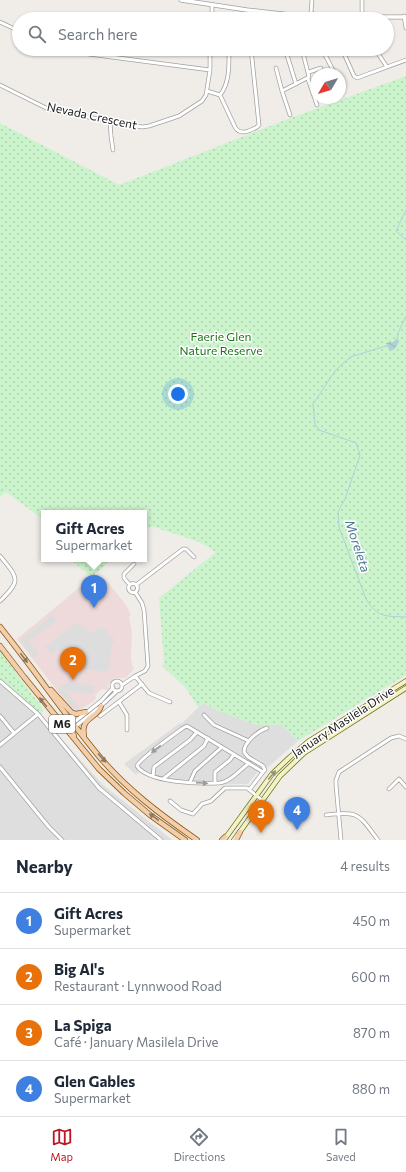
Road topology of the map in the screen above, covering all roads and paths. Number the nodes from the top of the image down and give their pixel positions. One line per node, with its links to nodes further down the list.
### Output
1 (182, 0): 4 (street)
2 (312, 0): 7 (street)
3 (362, 0): 8 (street)
4 (212, 5): 5 (street); 6 (street)
5 (212, 12)
6 (266, 12)
7 (311, 12)
8 (362, 12)
9 (394, 16): 10 (street)
10 (405, 16): 13 (street)
11 (0, 22): 12 (street)
12 (12, 28)
13 (406, 28)
14 (101, 56): 27 (street)
15 (210, 56): 27 (street)
16 (229, 56): 34 (street)
17 (252, 56): 34 (street)
18 (287, 56): 30 (street)
19 (304, 56): 28 (street)
20 (326, 56): 26 (street)
21 (345, 56): 24 (street)
22 (380, 56): 24 (street)
23 (406, 60): 24 (street)
24 (387, 67)
25 (276, 68): 33 (street)
26 (332, 68)
27 (210, 70): 32 (street)
28 (309, 72): 29 (street)
29 (308, 79): 30 (street); 35 (street)
30 (296, 84): 33 (street)
31 (0, 85): 37 (street, Nevada Crescent)
32 (207, 91): 34 (street); 37 (street, Nevada Crescent)
33 (282, 91): 36 (street)
34 (220, 95)
35 (317, 105)
36 (290, 115)
37 (110, 121): 38 (street)
38 (113, 150)
39 (0, 556): 45 (street)
40 (194, 557): 43 (street)
41 (134, 564): 42 (street)
42 (130, 585): 43 (street); 44 (street)
43 (136, 585): 44 (street)
44 (135, 592): 48 (street)
45 (0, 601)
46 (0, 627): 53 (main road, M6, one-way to 53)
47 (0, 646): 67 (main road, M6, one-way to 47)
48 (135, 676): 49 (street); 54 (street)
49 (130, 679): 51 (street); 55 (street)
50 (0, 681): 63 (street)
51 (119, 681): 55 (street); 56 (street)
52 (406, 681): 92 (main road, January Masilela Drive, one-way to 52)
53 (42, 682): 62 (main road); 68 (main road, M6)
54 (142, 684): 59 (street); 60 (street)
55 (122, 685): 58 (street)
56 (113, 688): 58 (street); 62 (street)
57 (406, 688): 94 (main road, January Masilela Drive)
58 (117, 691): 61 (street)
59 (119, 702): 66 (street); 71 (street)
60 (170, 702)
61 (101, 706): 68 (street); 74 (main road)
62 (86, 712): 68 (street)
63 (38, 714): 73 (street); 100 (street)
64 (204, 715): 77 (street)
65 (0, 716): 73 (street)
66 (100, 716)
67 (60, 722): 70 (main road); 88 (main road, M6)
68 (75, 724): 70 (main road); 74 (main road, M6)
69 (267, 728): 77 (street)
70 (71, 729): 88 (main road)
71 (127, 730)
72 (197, 732): 75 (street); 84 (street); 84 (street, one-way to 84)
73 (14, 733): 78 (street)
74 (85, 737): 102 (main road, M6, one-way to 102)
75 (208, 738): 79 (street); 85 (street)
76 (406, 740): 95 (street)
77 (249, 741): 83 (street)
78 (1, 742)
79 (222, 747): 80 (street); 86 (street)
80 (234, 754): 81 (street); 87 (street)
81 (249, 763): 83 (street); 87 (street)
82 (0, 767): 99 (street)
83 (263, 772): 90 (street)
84 (153, 776): 85 (street)
85 (163, 779): 86 (street)
86 (190, 782): 87 (street, one-way to 87)
87 (215, 783)
88 (115, 784): 101 (main road, M6, one-way to 88)
89 (406, 787): 91 (street)
90 (250, 789): 92 (street); 93 (street)
91 (388, 789)
92 (256, 795): 94 (street); 98 (main road, January Masilela Drive)
93 (170, 800)
94 (262, 800): 97 (main road, January Masilela Drive)
95 (339, 813): 96 (street); 104 (street); 105 (street)
96 (326, 815)
97 (240, 832): 103 (main road)
98 (223, 839)
99 (62, 840)
100 (161, 840)
101 (185, 840)
102 (198, 840)
103 (235, 840)
104 (341, 840)
105 (378, 840)

